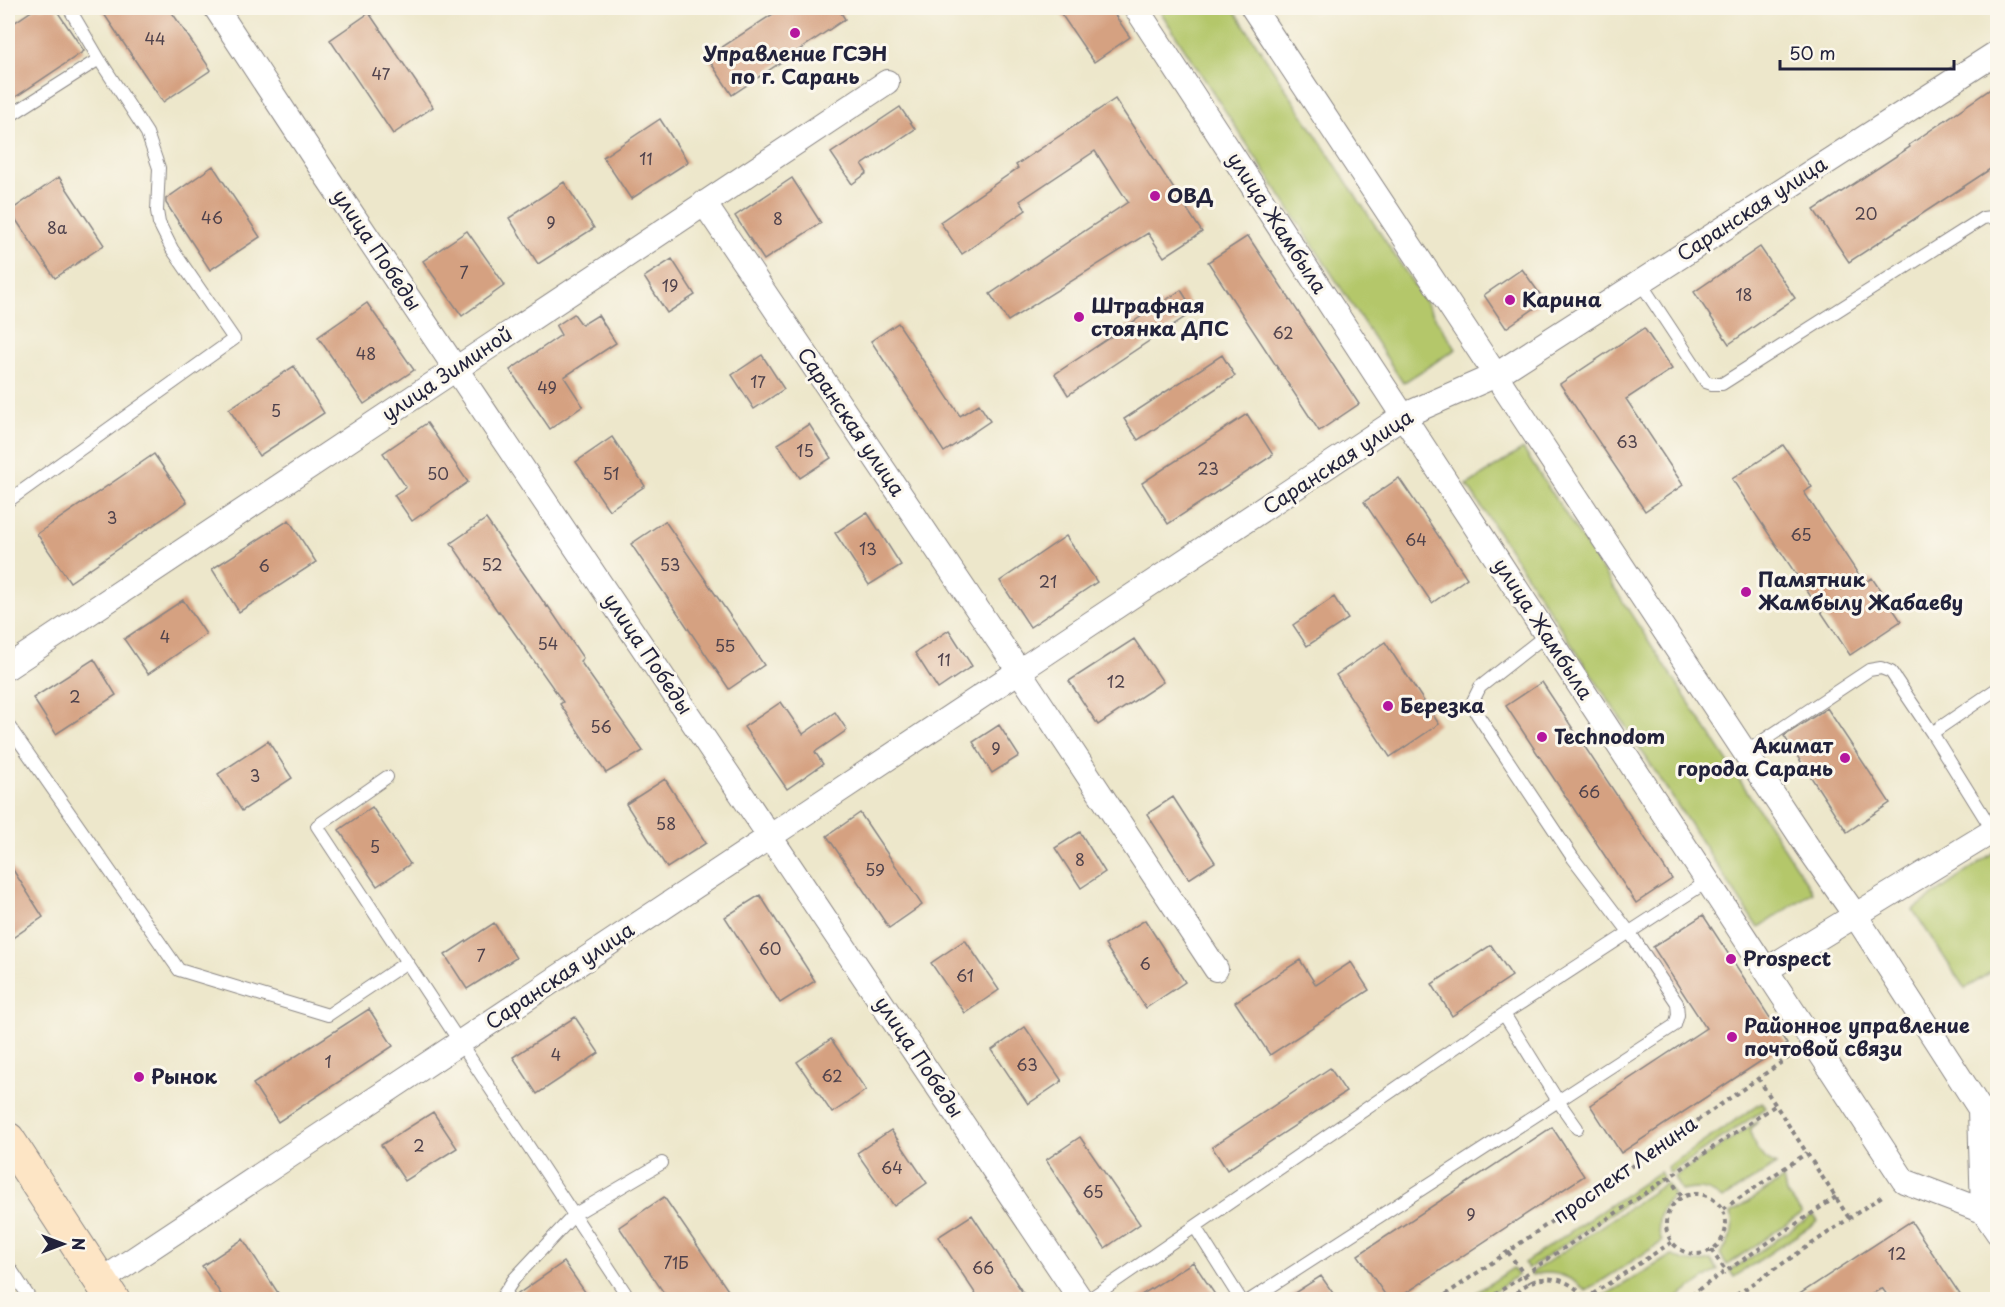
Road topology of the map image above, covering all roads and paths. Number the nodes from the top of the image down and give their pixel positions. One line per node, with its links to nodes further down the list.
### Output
1 (69, 8): 6 (lane)
2 (216, 8): 12 (street, улица Победы)
3 (1136, 8): 14 (street, улица Жамбыла)
4 (1253, 8): 13 (street)
5 (1998, 52): 11 (street, Саранская улица)
6 (99, 59): 8 (lane); 15 (lane)
7 (887, 82): 9 (street, улица Зиминой)
8 (8, 117)
9 (704, 203): 12 (street, улица Зиминой); 18 (street, Саранская улица)
10 (1998, 220): 11 (lane)
11 (1640, 282): 13 (street, Саранская улица)
12 (456, 368): 17 (street, улица Зиминой); 25 (street, улица Победы)
13 (1496, 375): 14 (street, Саранская улица); 22 (street)
14 (1403, 416): 16 (street, улица Жамбыла); 18 (street, Саранская улица)
15 (8, 501)
16 (1546, 635): 26 (street, улица Жамбыла); 28 (lane)
17 (8, 667)
18 (1019, 671): 25 (street, Саранская улица); 30 (street, Саранская улица)
19 (1998, 688): 21 (lane)
20 (8, 725): 29 (lane)
21 (1932, 733): 22 (lane); 24 (lane)
22 (1746, 752): 27 (street)
23 (387, 777): 29 (lane)
24 (1995, 829): 27 (street)
25 (771, 836): 34 (street, Саранская улица); 63 (street, улица Победы)
26 (1708, 881): 28 (lane); 31 (street, улица Жамбыла)
27 (1855, 915): 31 (street); 47 (street)
28 (1630, 933): 32 (lane); 36 (lane)
29 (407, 962): 34 (lane)
30 (1216, 969)
31 (1766, 969): 33 (street, улица Жамбыла)
32 (1504, 1014): 36 (lane); 50 (lane)
33 (1812, 1041): 35 (path, проспект Ленина); 43 (street, улица Жамбыла)
34 (460, 1042): 48 (lane); 59 (street, Саранская улица)
35 (1758, 1078): 37 (path); 54 (path, проспект Ленина)
36 (1558, 1101): 38 (lane); 66 (lane)
37 (1776, 1105): 40 (path); 42 (path)
38 (1577, 1128)
39 (8, 1139): 59 (main road)
40 (1807, 1153): 45 (path); 46 (path)
41 (662, 1163): 48 (lane)
42 (1669, 1177): 44 (path); 57 (path)
43 (1904, 1181): 47 (street); 49 (path)
44 (1682, 1197): 46 (path); 52 (path)
45 (1836, 1197): 49 (path); 56 (path)
46 (1723, 1209): 53 (path)
47 (1983, 1211): 51 (street)
48 (575, 1214): 61 (lane); 62 (lane)
49 (1849, 1218): 72 (path)
50 (1195, 1227): 64 (lane); 65 (lane)
51 (1997, 1232)
52 (1672, 1242): 53 (path); 70 (path)
53 (1711, 1250): 56 (path)
54 (1508, 1251): 57 (path); 67 (path, проспект Ленина)
55 (8, 1265): 60 (lane)
56 (1726, 1271): 71 (path)
57 (1524, 1274): 58 (path); 68 (path)
58 (1530, 1283): 69 (path); 70 (path)
59 (107, 1290)
60 (31, 1299)
61 (500, 1299)
62 (630, 1299)
63 (1081, 1299)
64 (1088, 1299)
65 (1241, 1299)
66 (1250, 1299)
67 (1438, 1299)
68 (1487, 1299)
69 (1512, 1299)
70 (1585, 1299)
71 (1683, 1299)
72 (1729, 1299)

